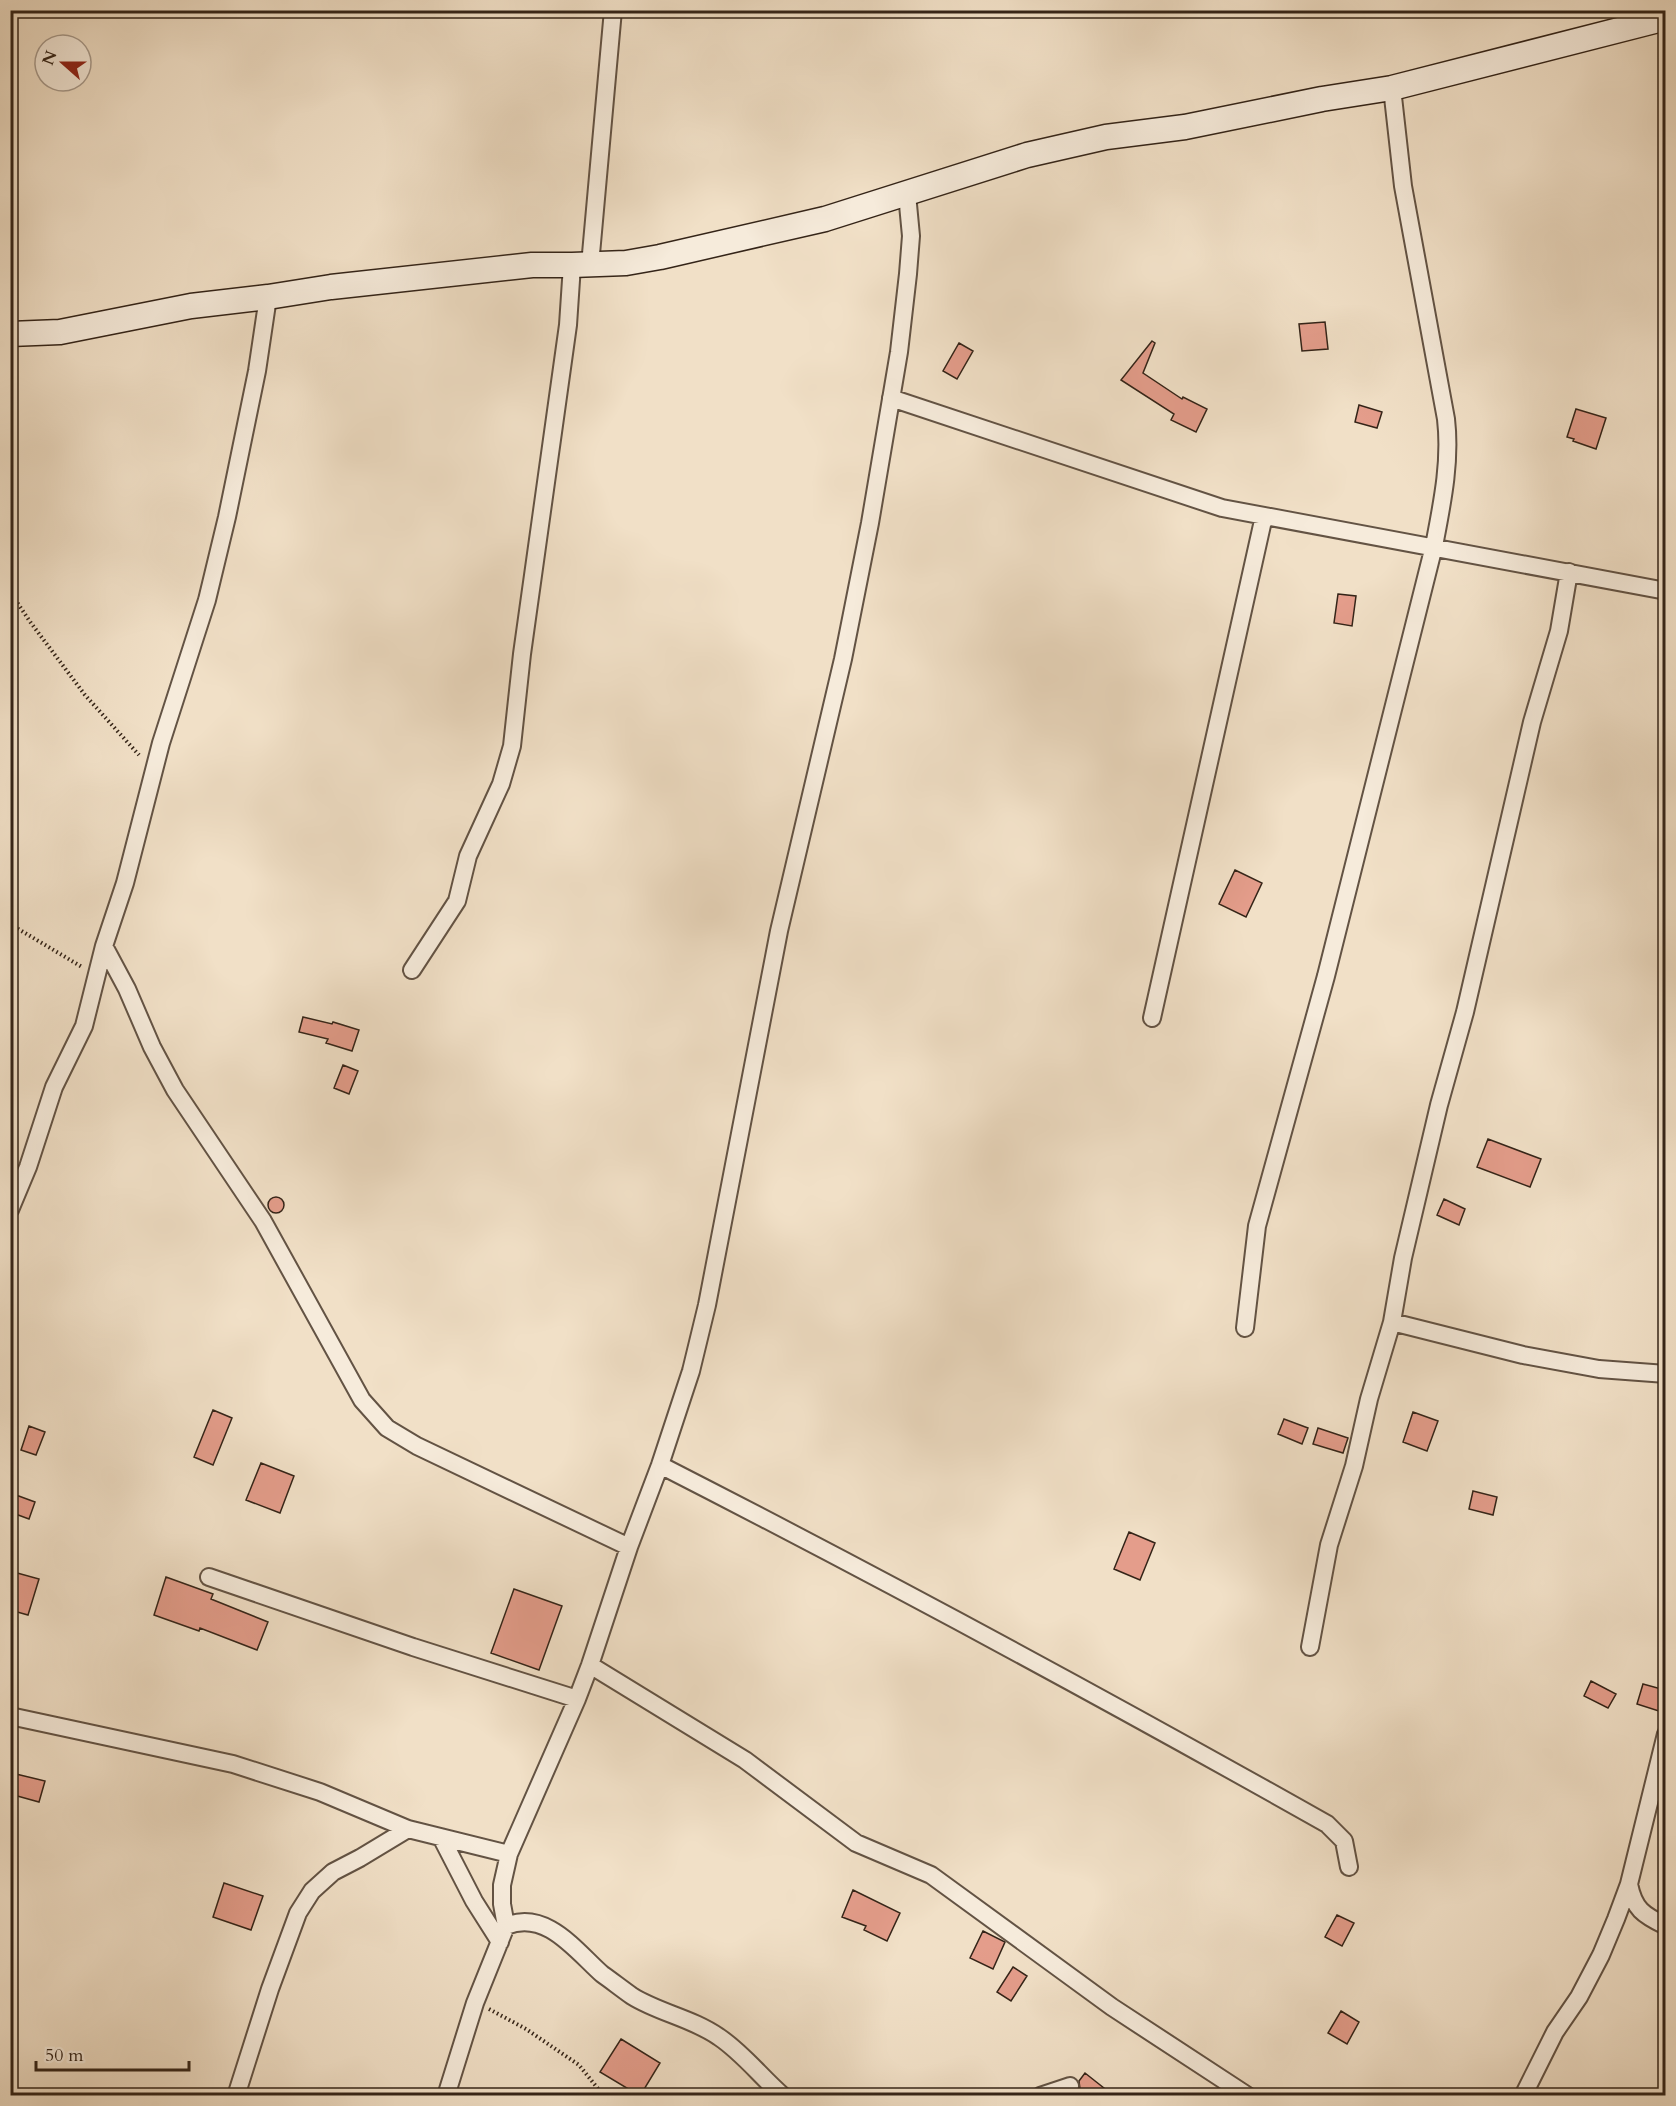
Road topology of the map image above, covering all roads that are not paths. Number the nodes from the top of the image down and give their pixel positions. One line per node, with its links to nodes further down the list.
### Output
1 (613, 10): 5 (street)
2 (1665, 18): 3 (street)
3 (1392, 88): 4 (street); 10 (street)
4 (907, 194): 5 (street); 8 (street)
5 (581, 265): 6 (street); 14 (street)
6 (268, 297): 7 (street); 13 (street)
7 (10, 334)
8 (891, 398): 9 (street); 20 (street)
9 (1264, 516): 10 (street); 15 (street)
10 (1434, 546): 11 (street); 18 (street)
11 (1569, 572): 12 (street); 17 (street)
12 (1665, 591)
13 (104, 946): 16 (street); 21 (street)
14 (412, 970)
15 (1152, 1018)
16 (10, 1210)
17 (1392, 1322): 19 (street); 23 (street)
18 (1245, 1328)
19 (1665, 1374)
20 (660, 1465): 21 (street); 31 (street)
21 (629, 1547): 24 (street)
22 (209, 1577): 25 (street)
23 (1310, 1647)
24 (590, 1665): 25 (street); 40 (street)
25 (578, 1699): 30 (street)
26 (10, 1716): 28 (street)
27 (1665, 1734): 32 (street)
28 (408, 1829): 29 (street); 36 (street)
29 (441, 1837): 30 (street); 34 (street)
30 (509, 1854): 34 (street)
31 (1349, 1867)
32 (1629, 1884): 33 (street); 41 (street)
33 (1665, 1926)
34 (503, 1934): 37 (street); 38 (street)
35 (1070, 2086): 39 (street)
36 (236, 2096)
37 (446, 2096)
38 (783, 2096)
39 (1040, 2096)
40 (1248, 2096)
41 (1523, 2096)

